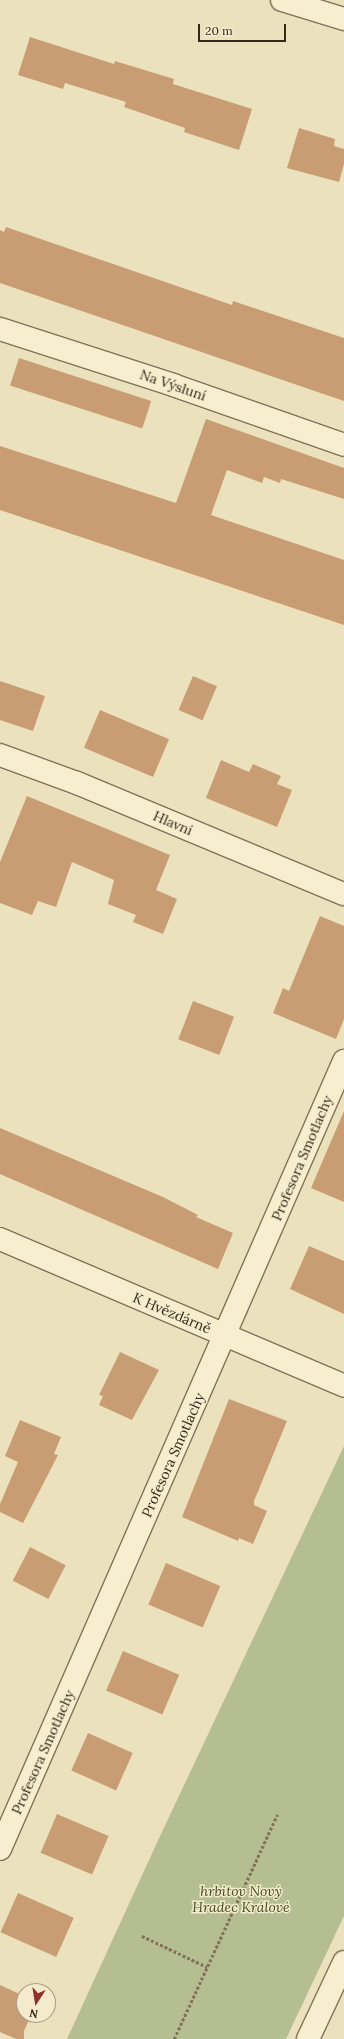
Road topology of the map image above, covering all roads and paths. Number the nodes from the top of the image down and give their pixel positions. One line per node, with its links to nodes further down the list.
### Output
1 (282, 0): 2 (street)
2 (344, 19)
3 (0, 329): 4 (street, Na Výsluní)
4 (344, 445)
5 (0, 755): 6 (street, Hlavní)
6 (344, 894)
7 (344, 1061): 9 (street, Profesora Smotlachy)
8 (0, 1238): 9 (street, K Hvězdárně)
9 (225, 1336): 10 (street, K Hvězdárně); 12 (street, Profesora Smotlachy)
10 (344, 1386)
11 (277, 1815): 15 (path)
12 (0, 1849)
13 (142, 1936): 15 (path)
14 (344, 1962): 17 (street)
15 (207, 1967): 16 (path)
16 (174, 2039)
17 (308, 2039)

